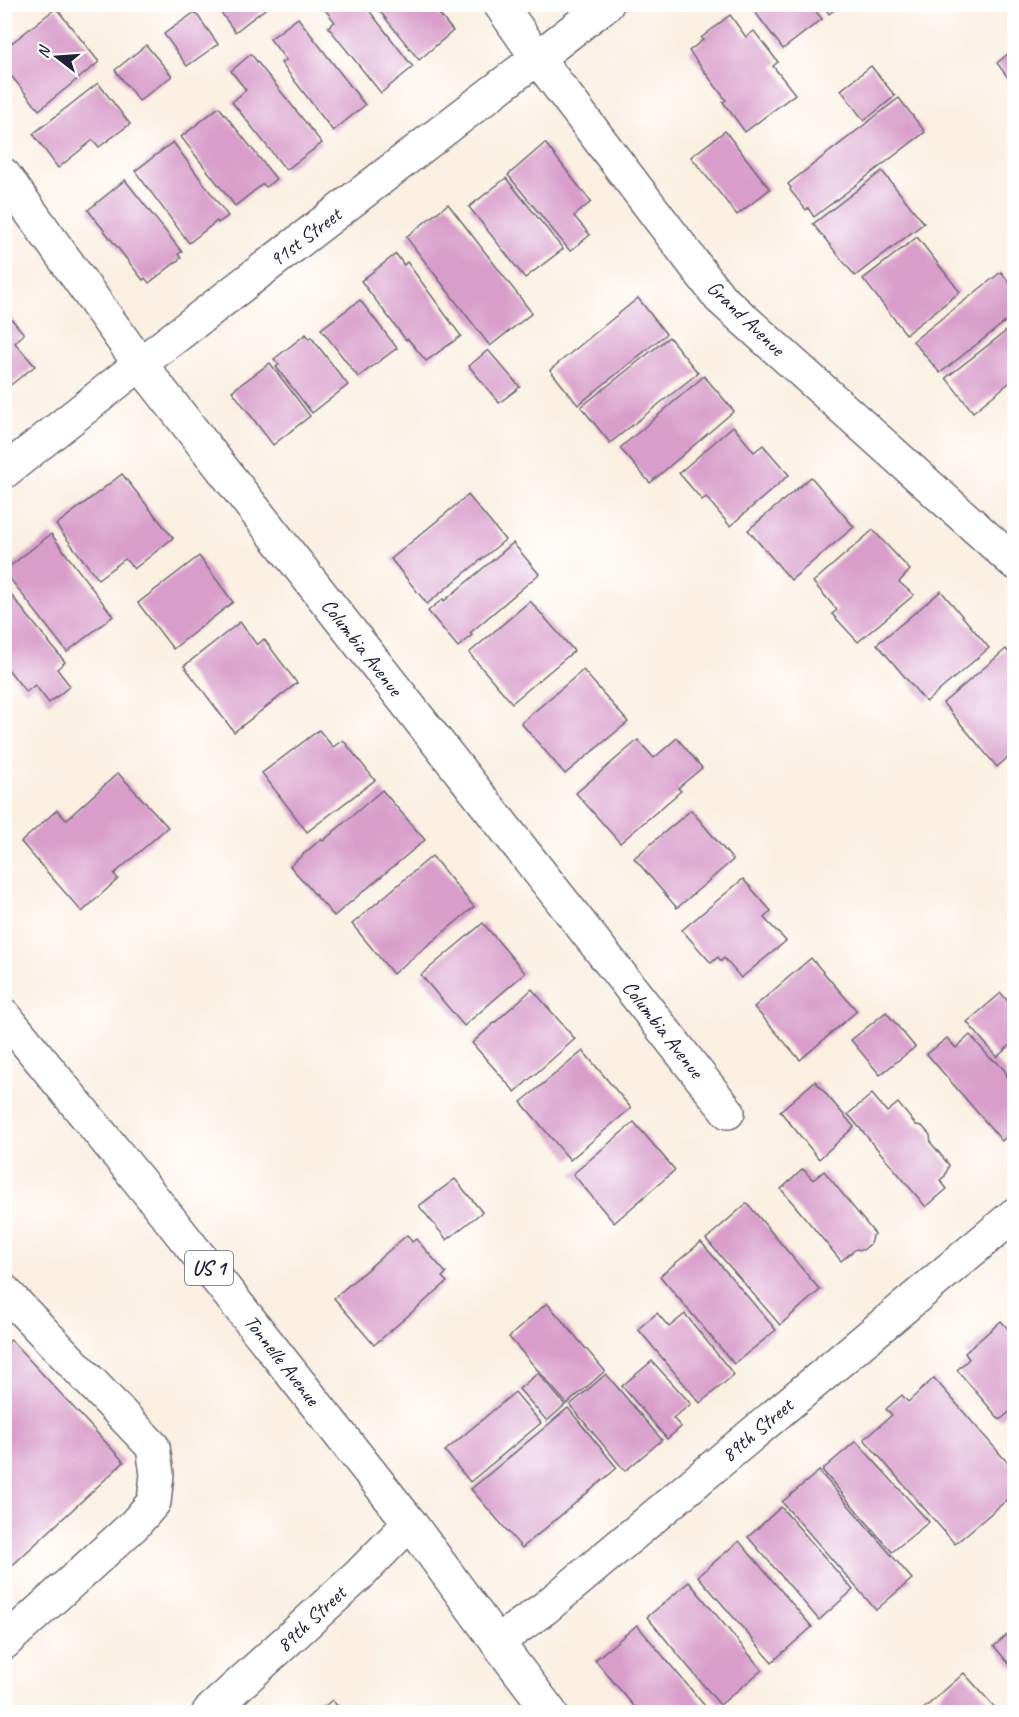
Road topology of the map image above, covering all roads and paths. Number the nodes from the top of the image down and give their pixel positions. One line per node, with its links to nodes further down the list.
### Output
1 (500, 4): 3 (street, Grand Avenue)
2 (607, 4): 3 (street, 91st Street)
3 (538, 59): 5 (street, 91st Street); 7 (street, Grand Avenue)
4 (4, 175): 5 (street, Columbia Avenue)
5 (140, 364): 6 (street, 91st Street); 9 (street, Columbia Avenue)
6 (4, 472)
7 (1014, 562)
8 (4, 1015): 12 (street, Tonnelle Avenue / US 1)
9 (728, 1112)
10 (1014, 1215): 13 (street, 89th Street)
11 (4, 1291): 14 (street)
12 (410, 1523): 13 (street, Tonnelle Avenue / US 1); 15 (street, 89th Street)
13 (496, 1642): 16 (street, Tonnelle Avenue / US 1)
14 (4, 1643)
15 (209, 1713)
16 (550, 1713)

